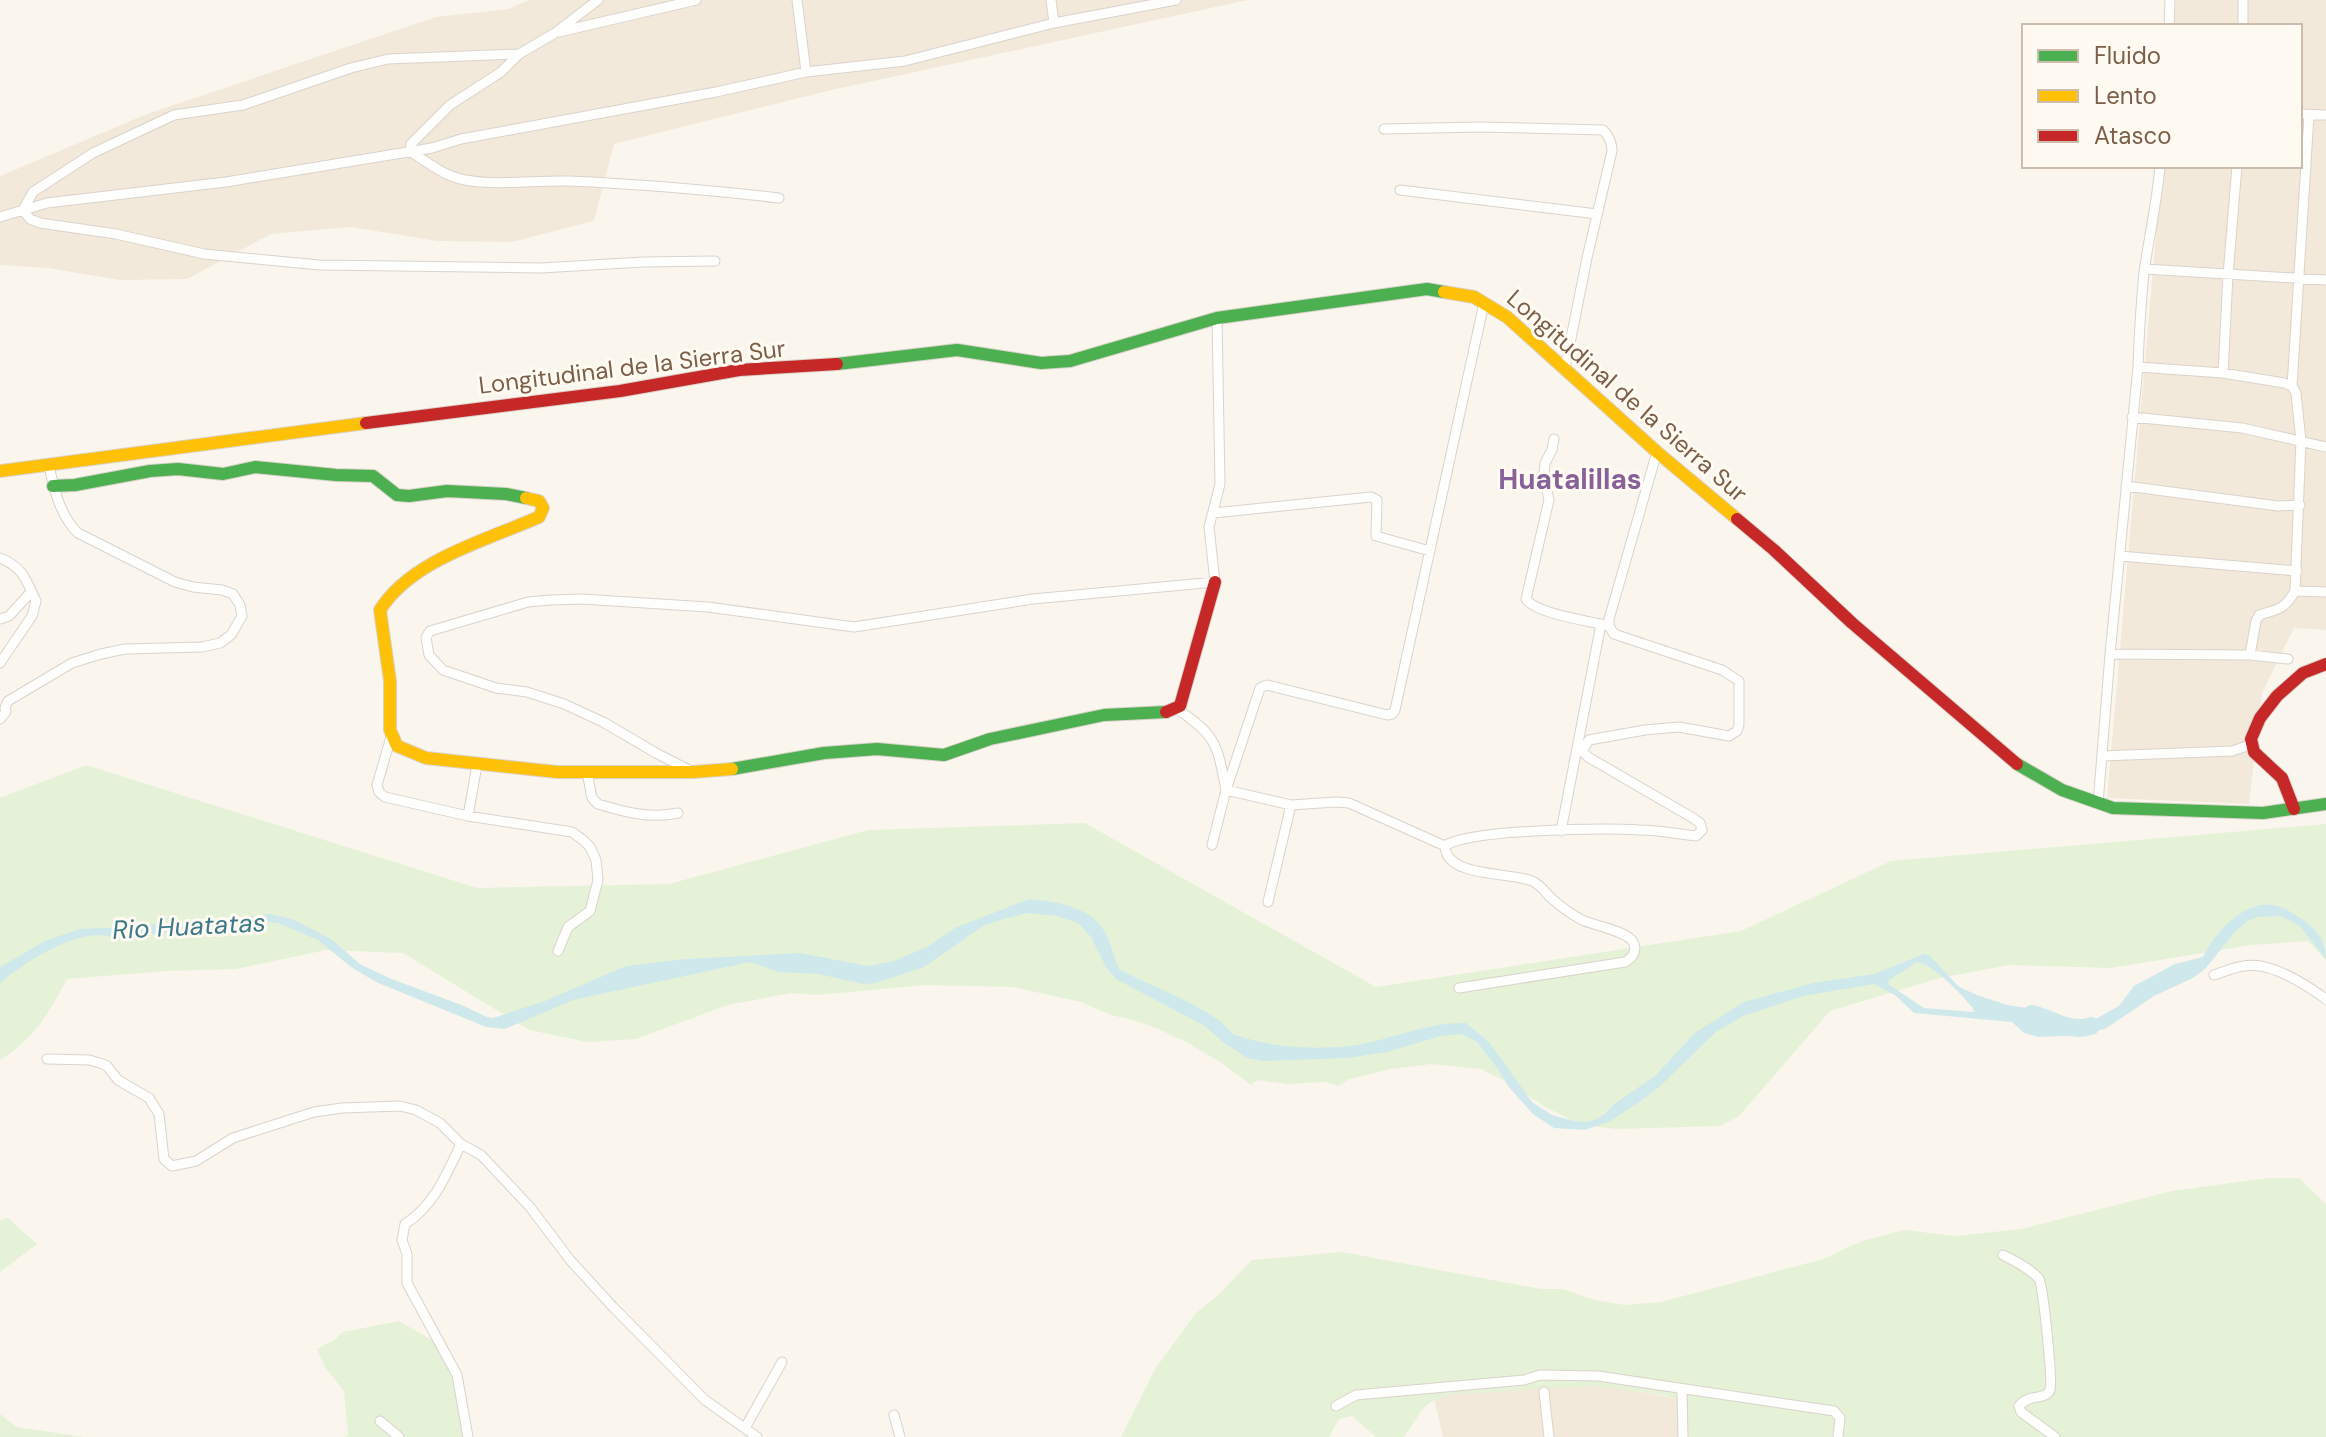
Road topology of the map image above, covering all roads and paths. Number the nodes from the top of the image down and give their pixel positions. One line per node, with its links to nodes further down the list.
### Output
1 (598, 0): 11 (street)
2 (696, 0): 11 (street)
3 (797, 0): 13 (street)
4 (1051, 0): 8 (street)
5 (1176, 0): 8 (street)
6 (2170, 0): 9 (street)
7 (2243, 0): 10 (street)
8 (1054, 23): 13 (street)
9 (2169, 24)
10 (2243, 24)
11 (555, 33): 12 (street)
12 (519, 54): 17 (street); 22 (street)
13 (806, 72): 17 (street)
14 (2304, 114): 15 (street); 28 (street)
15 (2326, 115)
16 (1384, 129): 23 (street)
17 (410, 151): 21 (street); 22 (street)
18 (2160, 168): 26 (street)
19 (2237, 168): 27 (street)
20 (1400, 190): 23 (street)
21 (779, 198)
22 (23, 210): 24 (street); 25 (street)
23 (1597, 214): 33 (street)
24 (0, 217)
25 (715, 261)
26 (2145, 269): 27 (street); 32 (street)
27 (2228, 275): 28 (street); 34 (street)
28 (2298, 278): 29 (street); 35 (street)
29 (2326, 280)
30 (1484, 303): 31 (main road, Longitudinal de la Sierra Sur); 33 (main road, Longitudinal de la Sierra Sur); 47 (street)
31 (1217, 318): 41 (main road, Longitudinal de la Sierra Sur); 46 (street)
32 (2138, 367): 34 (street); 36 (street)
33 (1565, 368): 40 (main road, Longitudinal de la Sierra Sur)
34 (2223, 373): 35 (street)
35 (2292, 386): 38 (street)
36 (2132, 417): 38 (street); 44 (street)
37 (1554, 439): 56 (street)
38 (2301, 441): 39 (street); 45 (street)
39 (2326, 447)
40 (1657, 452): 56 (street); 71 (main road, Longitudinal de la Sierra Sur)
41 (49, 466): 42 (main road, Longitudinal de la Sierra Sur); 43 (street)
42 (0, 471)
43 (53, 486): 63 (street); 64 (main road)
44 (2126, 486): 45 (street); 48 (street)
45 (2300, 505): 50 (street)
46 (1214, 513): 47 (street); 51 (street)
47 (1430, 551): 70 (street)
48 (2120, 556): 50 (street); 57 (street)
49 (0, 558): 53 (street)
50 (2297, 571): 52 (street)
51 (1215, 582): 62 (main road); 69 (street)
52 (2295, 591): 54 (street); 58 (street)
53 (31, 592): 55 (street); 60 (street)
54 (2326, 592)
55 (0, 619)
56 (1605, 625): 77 (street); 77 (street)
57 (2110, 654): 58 (street); 66 (street)
58 (2250, 655): 59 (street)
59 (2288, 659)
60 (0, 663)
61 (2326, 664): 65 (main road)
62 (1177, 709): 69 (main road); 70 (street)
63 (0, 719)
64 (391, 737): 67 (main road); 76 (street)
65 (2250, 745): 66 (street); 74 (main road)
66 (2102, 756): 71 (street)
67 (477, 765): 68 (main road); 76 (street)
68 (587, 772): 69 (main road); 75 (street)
69 (693, 772)
70 (1226, 790): 73 (street); 78 (street)
71 (2098, 804): 74 (main road, Longitudinal de la Sierra Sur)
72 (2326, 804): 74 (main road, Longitudinal de la Sierra Sur)
73 (1291, 805): 79 (street); 80 (street)
74 (2294, 809)
75 (678, 813)
76 (468, 816): 81 (street)
77 (1561, 831): 79 (street)
78 (1212, 845)
79 (1445, 846): 83 (street)
80 (1268, 902)
81 (558, 951)
82 (2214, 975): 84 (street)
83 (1459, 988)
84 (2326, 999)
85 (47, 1059): 86 (street)
86 (461, 1144): 94 (street); 96 (street)
87 (2003, 1255): 102 (street)
88 (782, 1362): 94 (street)
89 (1682, 1391): 91 (street); 100 (street); 101 (street)
90 (1544, 1392): 99 (street)
91 (1336, 1406)
92 (894, 1415): 98 (street)
93 (380, 1421): 95 (street)
94 (745, 1428): 97 (street)
95 (399, 1437)
96 (468, 1437)
97 (757, 1437)
98 (900, 1437)
99 (1549, 1437)
100 (1683, 1437)
101 (1838, 1437)
102 (2055, 1437)

